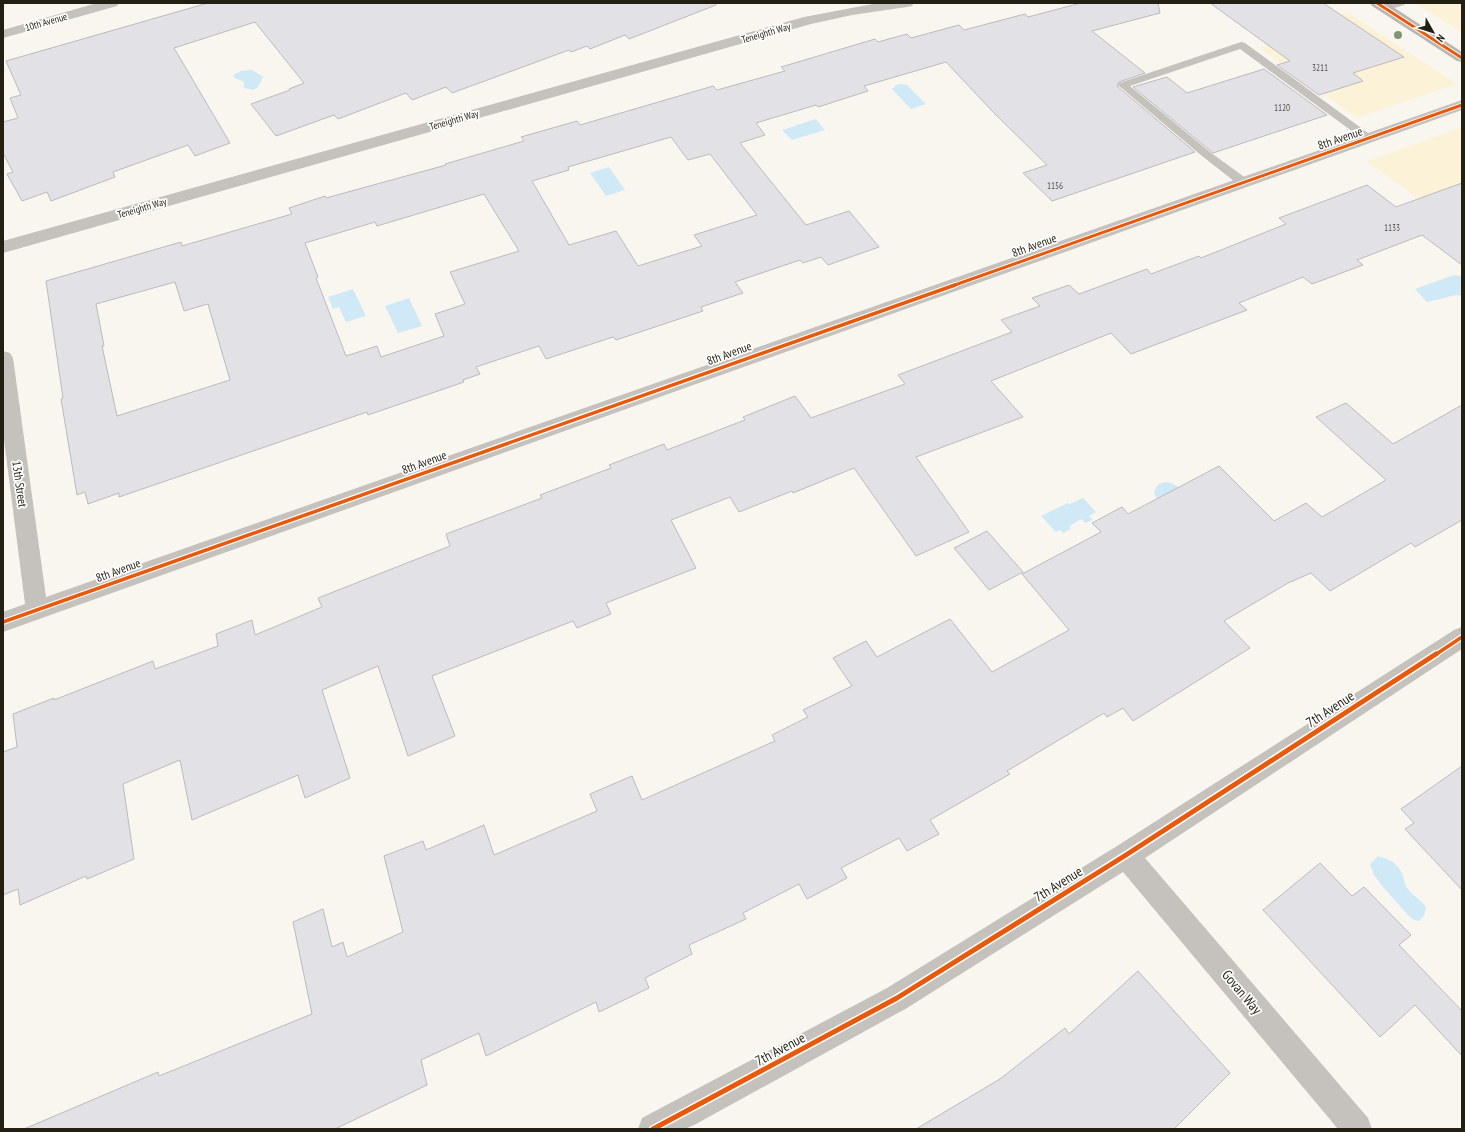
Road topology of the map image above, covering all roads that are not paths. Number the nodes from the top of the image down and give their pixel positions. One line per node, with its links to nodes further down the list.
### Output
1 (112, 3): 5 (street, 10th Avenue)
2 (906, 3): 10 (street, Teneighth Way)
3 (1401, 3): 4 (lane)
4 (1381, 6): 6 (main road)
5 (3, 34)
6 (1462, 58)
7 (1462, 105): 8 (street, 8th Avenue)
8 (1368, 138): 9 (street, 8th Avenue); 9 (lane)
9 (1243, 182): 12 (street, 8th Avenue)
10 (3, 247)
11 (3, 358): 12 (street, 13th Street)
12 (37, 610): 13 (street, 8th Avenue)
13 (3, 622)
14 (1462, 637): 15 (street, 7th Avenue)
15 (1126, 855): 16 (street, 7th Avenue); 17 (street, Govan Way)
16 (653, 1129)
17 (1358, 1129)

